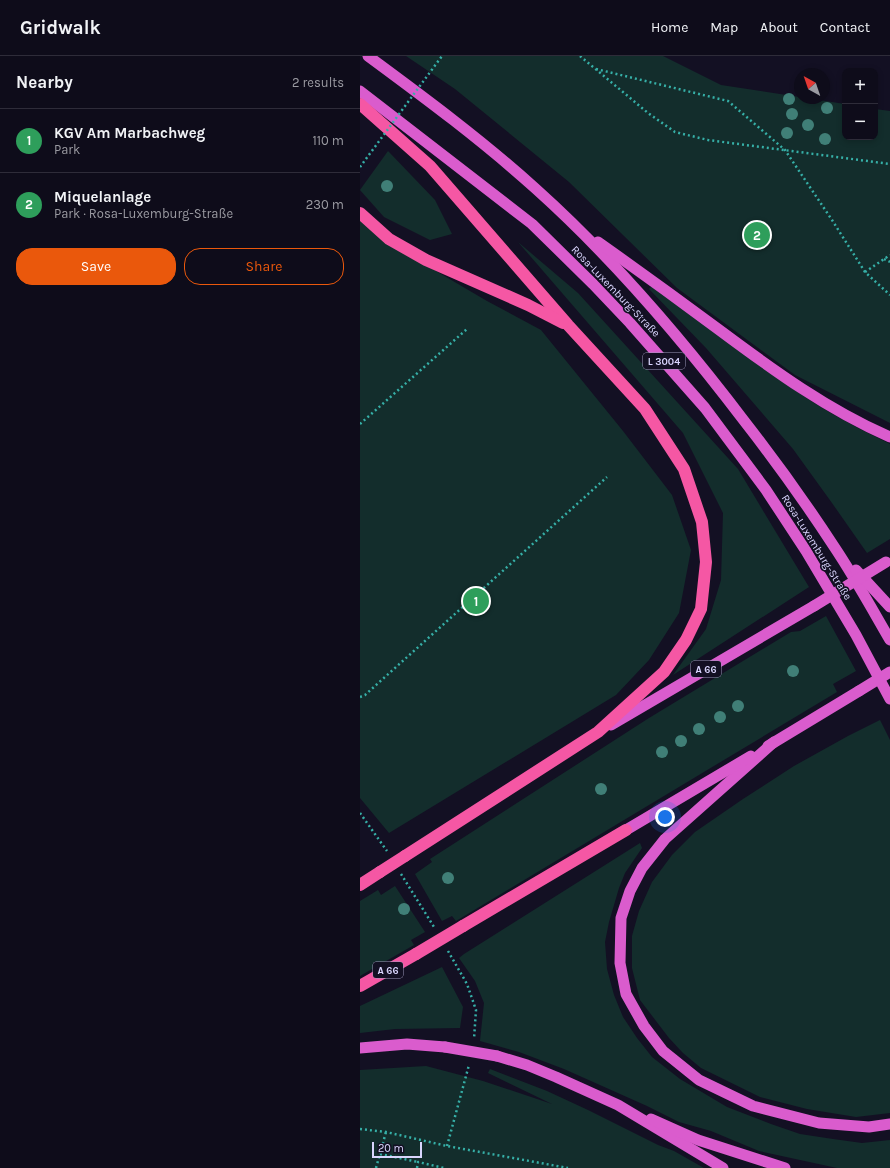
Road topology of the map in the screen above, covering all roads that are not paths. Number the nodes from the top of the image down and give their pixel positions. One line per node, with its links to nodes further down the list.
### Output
1 (368, 56): 5 (highway, Rosa-Luxemburg-Straße / L 3004)
2 (360, 91): 13 (highway, Rosa-Luxemburg-Straße / L 3004)
3 (360, 104): 6 (highway)
4 (360, 213): 6 (highway)
5 (577, 228): 7 (highway); 8 (highway, Rosa-Luxemburg-Straße / L 3004)
6 (568, 325): 14 (highway)
7 (890, 437)
8 (835, 548): 10 (highway); 11 (highway, Rosa-Luxemburg-Straße / L 3004)
9 (888, 561): 14 (highway, A 66, bridge)
10 (890, 607)
11 (890, 640)
12 (890, 672): 15 (highway, A 66, bridge)
13 (890, 699)
14 (598, 732): 17 (highway, A 66, bridge)
15 (774, 742): 16 (highway, A 66); 21 (highway)
16 (626, 830): 18 (highway, A 66, bridge)
17 (360, 885)
18 (360, 986)
19 (360, 1048): 20 (highway, bridge)
20 (628, 1110): 22 (highway); 23 (highway)
21 (890, 1124)
22 (723, 1168)
23 (785, 1168)

